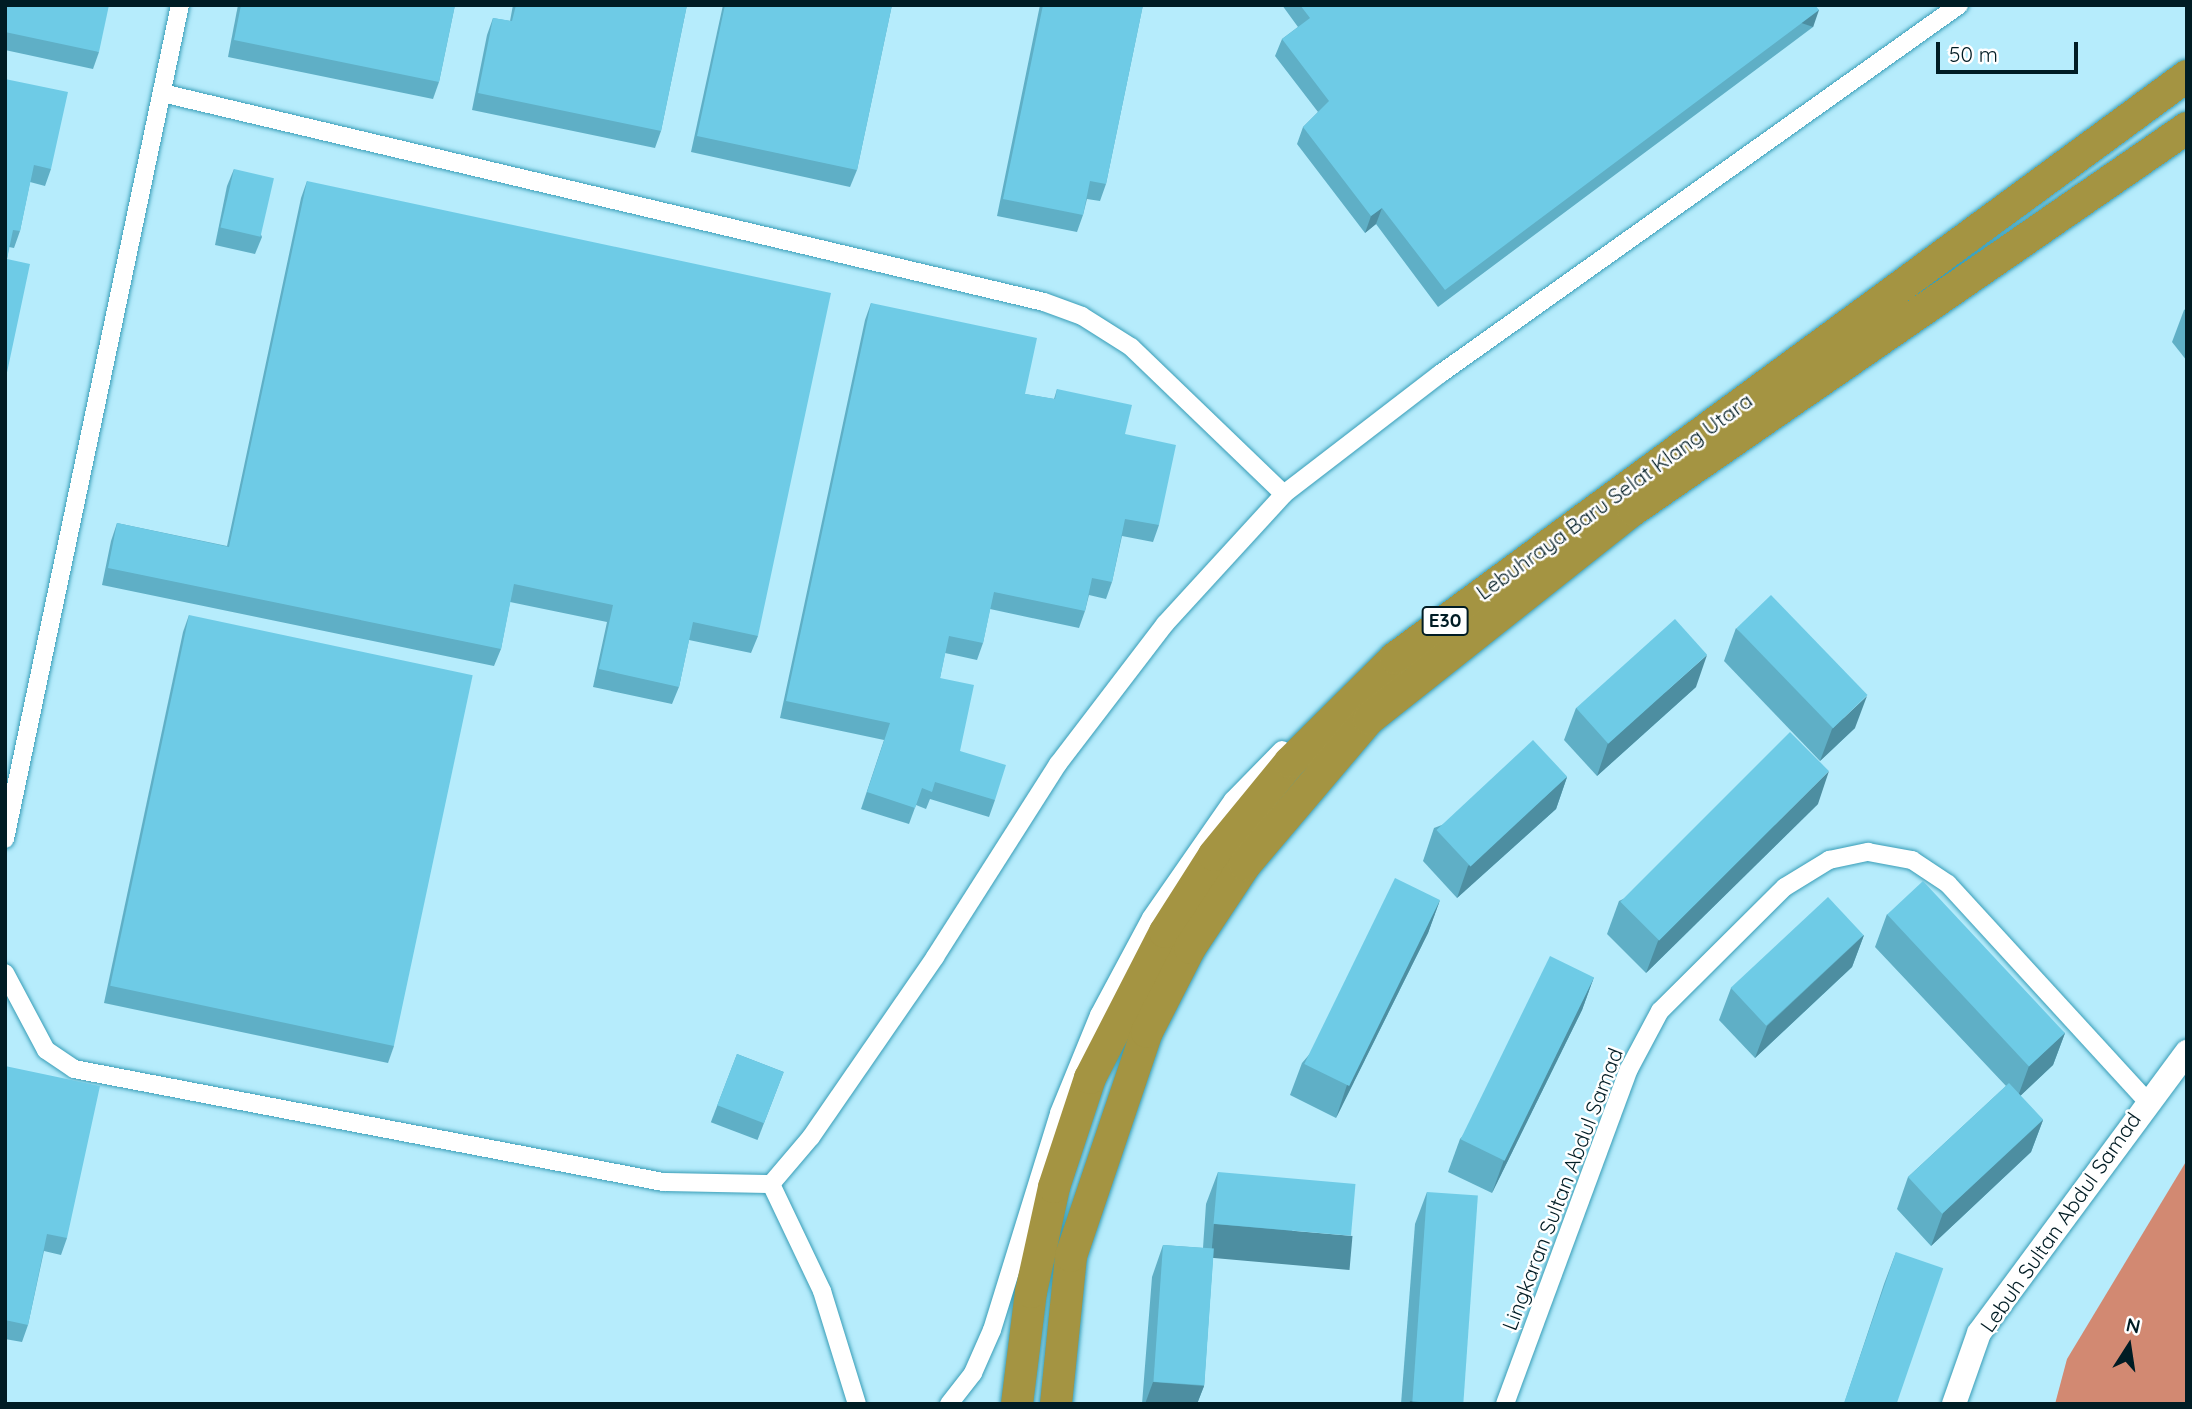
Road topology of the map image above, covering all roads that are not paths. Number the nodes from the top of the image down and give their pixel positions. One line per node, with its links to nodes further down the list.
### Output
1 (180, 5): 4 (street)
2 (1959, 5): 6 (street)
3 (2187, 76): 7 (highway, Lebuhraya Baru Selat Klang Utara / E30)
4 (162, 93): 6 (street); 8 (street)
5 (2187, 128): 16 (highway, Lebuhraya Baru Selat Klang Utara / E30)
6 (1284, 494): 12 (street)
7 (1395, 658): 14 (street); 15 (highway, Lebuhraya Baru Selat Klang Utara / E30)
8 (5, 839)
9 (5, 974): 12 (street)
10 (2187, 1052): 11 (street, Lebuh Sultan Abdul Samad)
11 (2146, 1100): 17 (street, Lingkaran Sultan Abdul Samad); 18 (street, Lebuh Sultan Abdul Samad)
12 (771, 1184): 13 (street)
13 (857, 1404)
14 (949, 1404)
15 (1017, 1404)
16 (1056, 1404)
17 (1505, 1404)
18 (1954, 1404)

